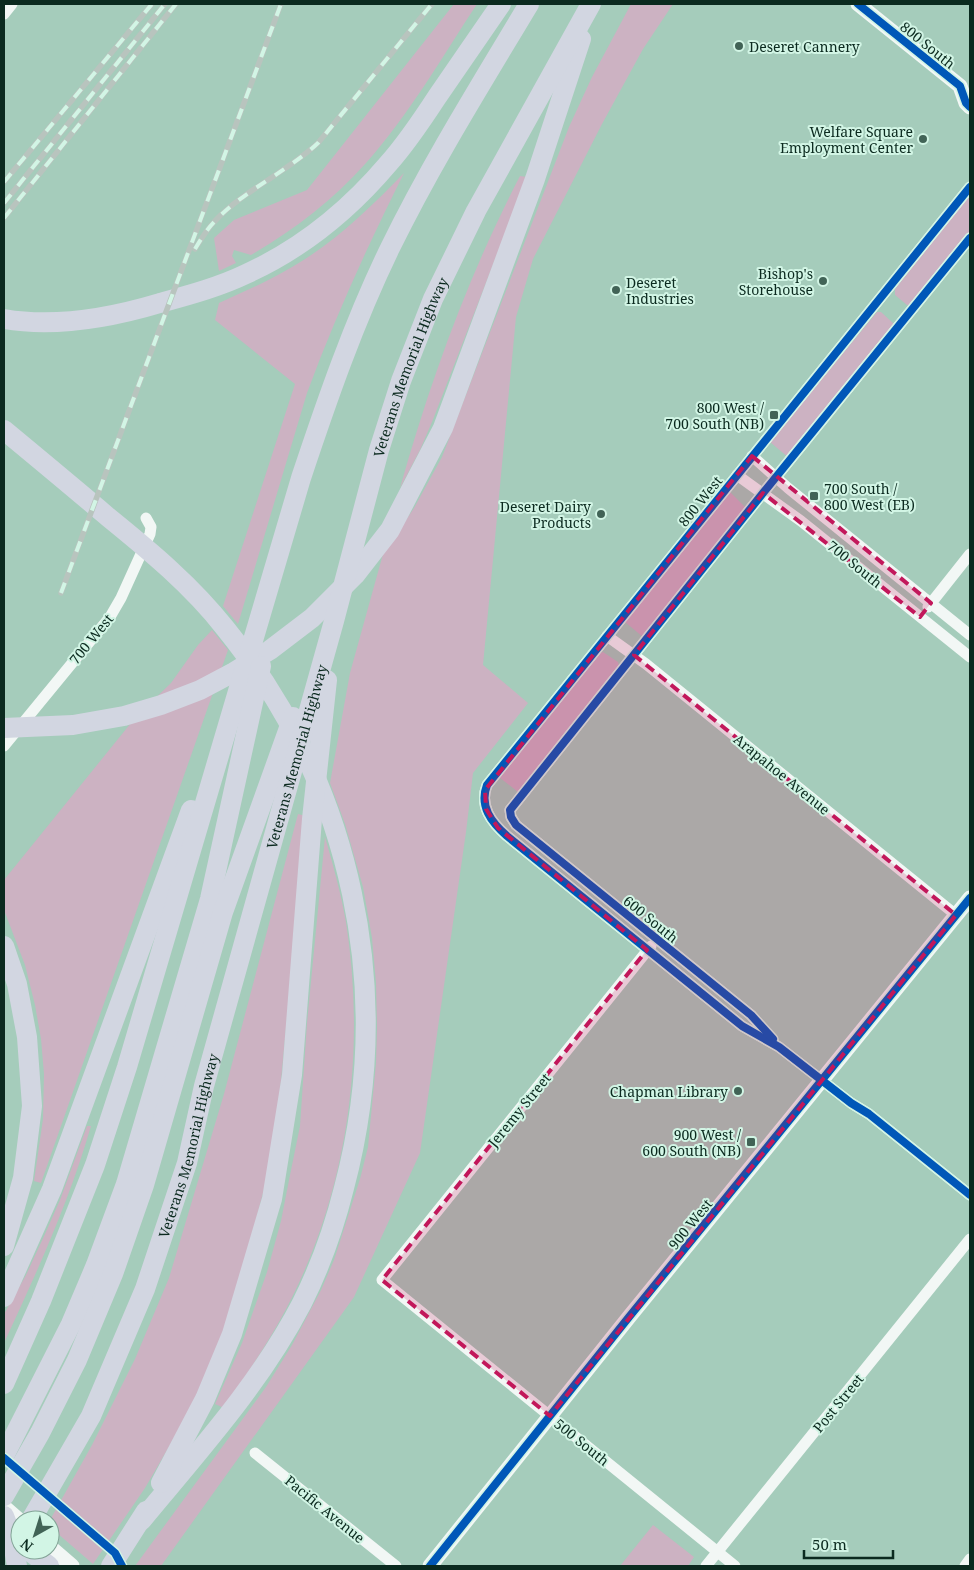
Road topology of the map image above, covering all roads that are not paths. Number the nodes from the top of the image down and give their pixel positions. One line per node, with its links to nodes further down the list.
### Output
1 (12, 4): 6 (street)
2 (501, 4): 11 (highway)
3 (529, 4): 15 (highway)
4 (592, 4): 20 (highway, Veterans Memorial Highway); 31 (highway)
5 (858, 4): 7 (main road, 800 South)
6 (4, 14)
7 (965, 87): 8 (main road, 800 South)
8 (970, 107)
9 (970, 187): 13 (street, 800 West)
10 (970, 238): 16 (street)
11 (4, 319)
12 (4, 430): 54 (highway)
13 (752, 456): 14 (street, 800 West); 16 (street, 700 South)
14 (737, 475): 17 (street, 700 South); 28 (street, 800 West)
15 (301, 478): 27 (highway); 49 (highway)
16 (776, 478): 17 (street); 19 (street, 700 South)
17 (763, 493): 21 (street, 700 South); 29 (street)
18 (146, 518): 32 (street, 700 West)
19 (851, 538): 21 (street); 23 (street, 700 South)
20 (354, 546): 25 (highway, Veterans Memorial Highway); 50 (highway)
21 (840, 552): 24 (street, 700 South)
22 (970, 554): 23 (street)
23 (931, 603): 24 (street); 26 (street, 700 South)
24 (920, 616): 30 (street, 700 South)
25 (334, 621): 52 (highway, Veterans Memorial Highway); 54 (highway)
26 (970, 634)
27 (256, 635): 45 (highway); 46 (highway)
28 (607, 636): 29 (street, Arapahoe Avenue); 33 (street, 800 West)
29 (634, 655): 35 (street, Arapahoe Avenue); 36 (street, 600 South)
30 (970, 657)
31 (4, 728)
32 (4, 746)
33 (507, 836): 38 (street, 600 South)
34 (970, 898): 35 (main road, 900 West)
35 (956, 915): 40 (main road, 900 West)
36 (656, 939): 38 (street, Jeremy Street); 39 (street, 600 South)
37 (4, 946): 43 (highway)
38 (648, 950): 39 (street, 600 South); 44 (street, Jeremy Street)
39 (779, 1047): 40 (street, 600 South)
40 (822, 1081): 41 (street, 600 South); 47 (main road, 900 West)
41 (970, 1195)
42 (970, 1239): 57 (street, Post Street)
43 (4, 1246)
44 (382, 1280): 47 (street, 500 South)
45 (4, 1297)
46 (8, 1376)
47 (550, 1416): 57 (street, 500 South); 63 (main road, 900 West)
48 (255, 1452): 62 (street, Pacific Avenue)
49 (4, 1456)
50 (4, 1496)
51 (4, 1506): 55 (main road)
52 (38, 1510)
53 (4, 1516): 56 (highway)
54 (141, 1521): 61 (highway)
55 (10, 1526)
56 (10, 1532)
57 (717, 1552): 64 (street, Post Street); 65 (street, 500 South)
58 (60, 1556): 60 (main road)
59 (970, 1559): 66 (street)
60 (72, 1566)
61 (111, 1566)
62 (396, 1566)
63 (430, 1566)
64 (706, 1566)
65 (735, 1566)
66 (965, 1566)

